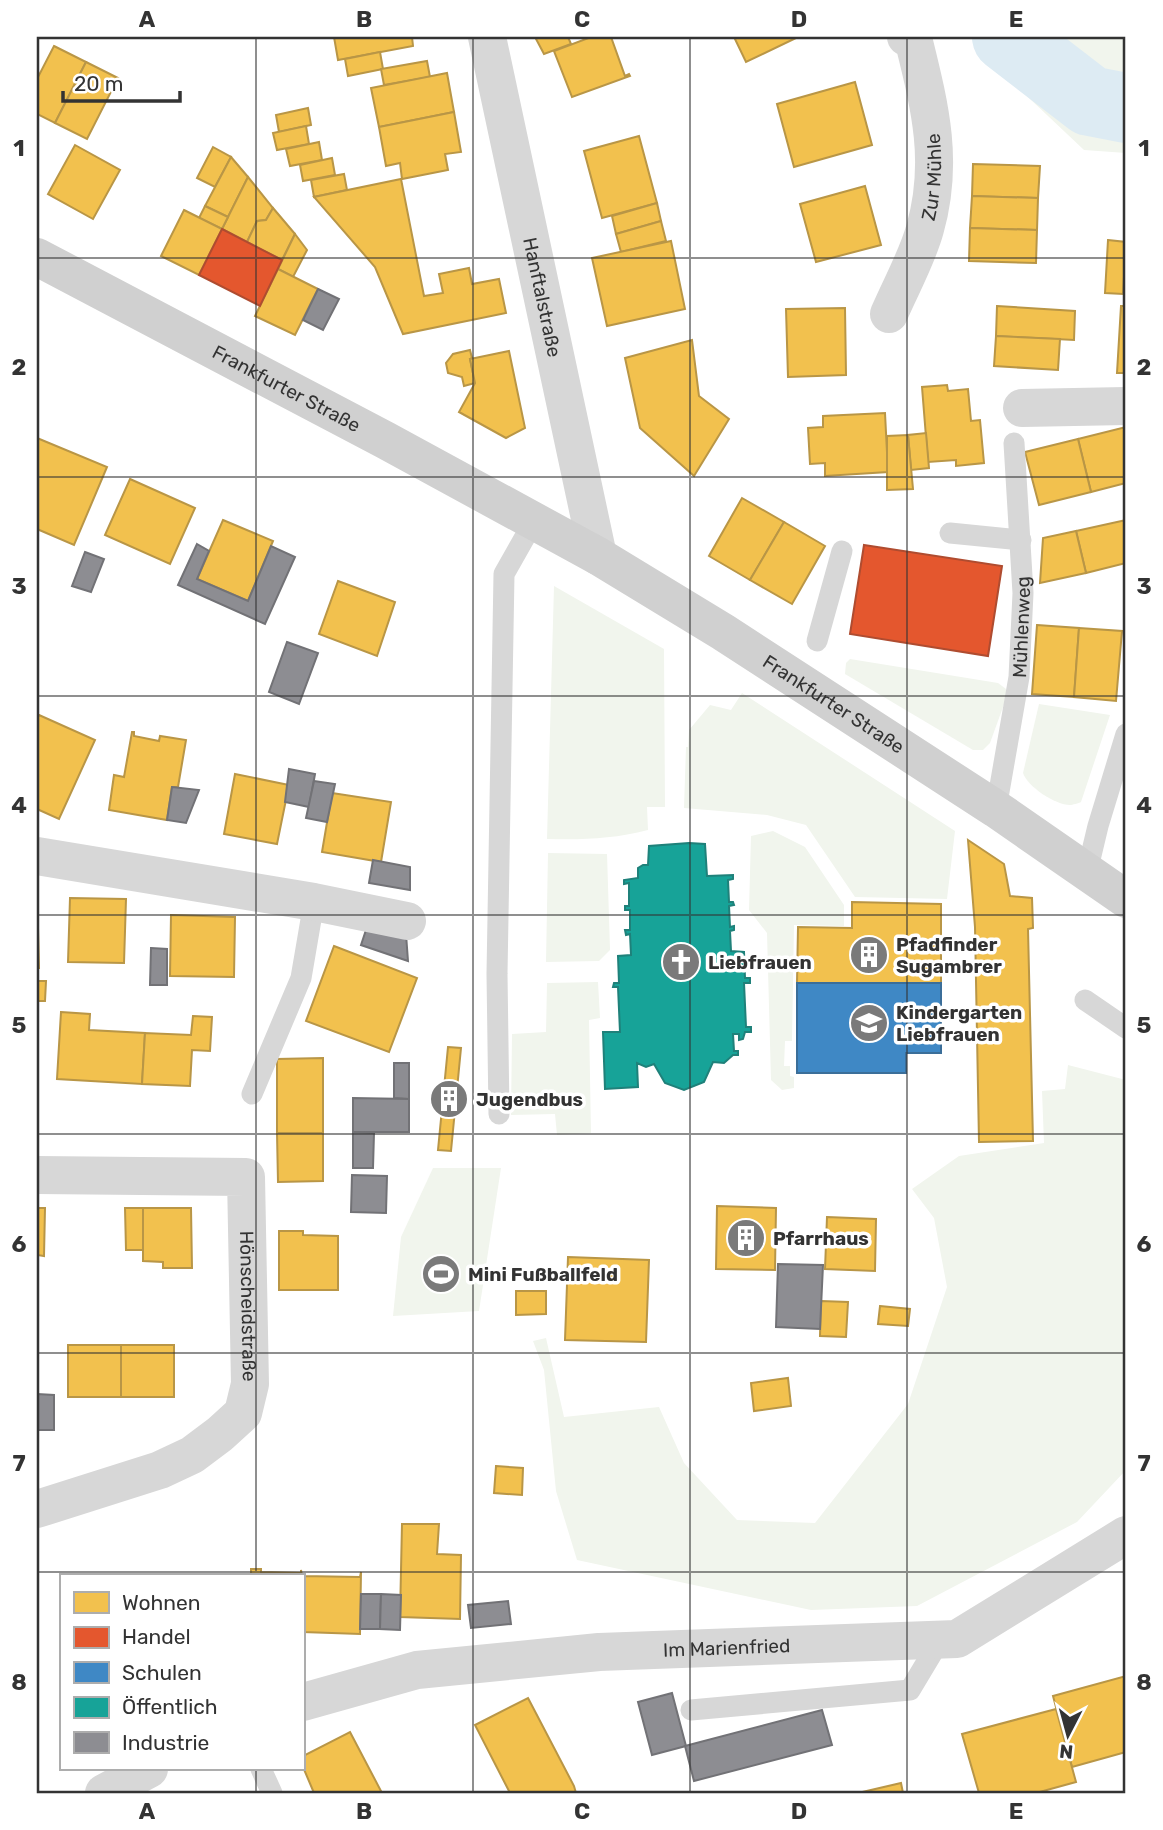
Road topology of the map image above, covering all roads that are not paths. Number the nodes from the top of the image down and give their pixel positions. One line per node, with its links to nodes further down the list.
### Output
1 (487, 37): 11 (street, Hanftalstraße)
2 (906, 37): 4 (street, Zur Mühle)
3 (37, 257): 7 (main road, Frankfurter Straße)
4 (890, 314)
5 (1126, 406): 6 (street)
6 (1018, 426): 9 (lane, Mühlenweg)
7 (534, 520): 11 (main road, Frankfurter Straße); 23 (lane)
8 (950, 533): 9 (lane)
9 (1021, 540): 14 (lane, Mühlenweg)
10 (842, 551): 12 (lane)
11 (598, 556): 14 (main road, Frankfurter Straße)
12 (817, 641)
13 (1126, 734): 16 (lane)
14 (996, 809): 16 (main road, Frankfurter Straße)
15 (37, 856): 18 (street)
16 (1087, 872): 17 (main road, Frankfurter Straße)
17 (1126, 899)
18 (314, 902): 19 (street); 22 (lane)
19 (407, 921)
20 (1085, 1000): 21 (lane)
21 (1126, 1028)
22 (252, 1094)
23 (499, 1114)
24 (37, 1175): 25 (street, Hönscheidstraße)
25 (37, 1509)
26 (1126, 1535): 27 (street, Im Marienfried)
27 (940, 1640): 28 (street, Im Marienfried); 29 (lane)
28 (304, 1702)
29 (691, 1710)
30 (147, 1770): 32 (street)
31 (261, 1770): 33 (lane)
32 (104, 1793)
33 (272, 1793)

